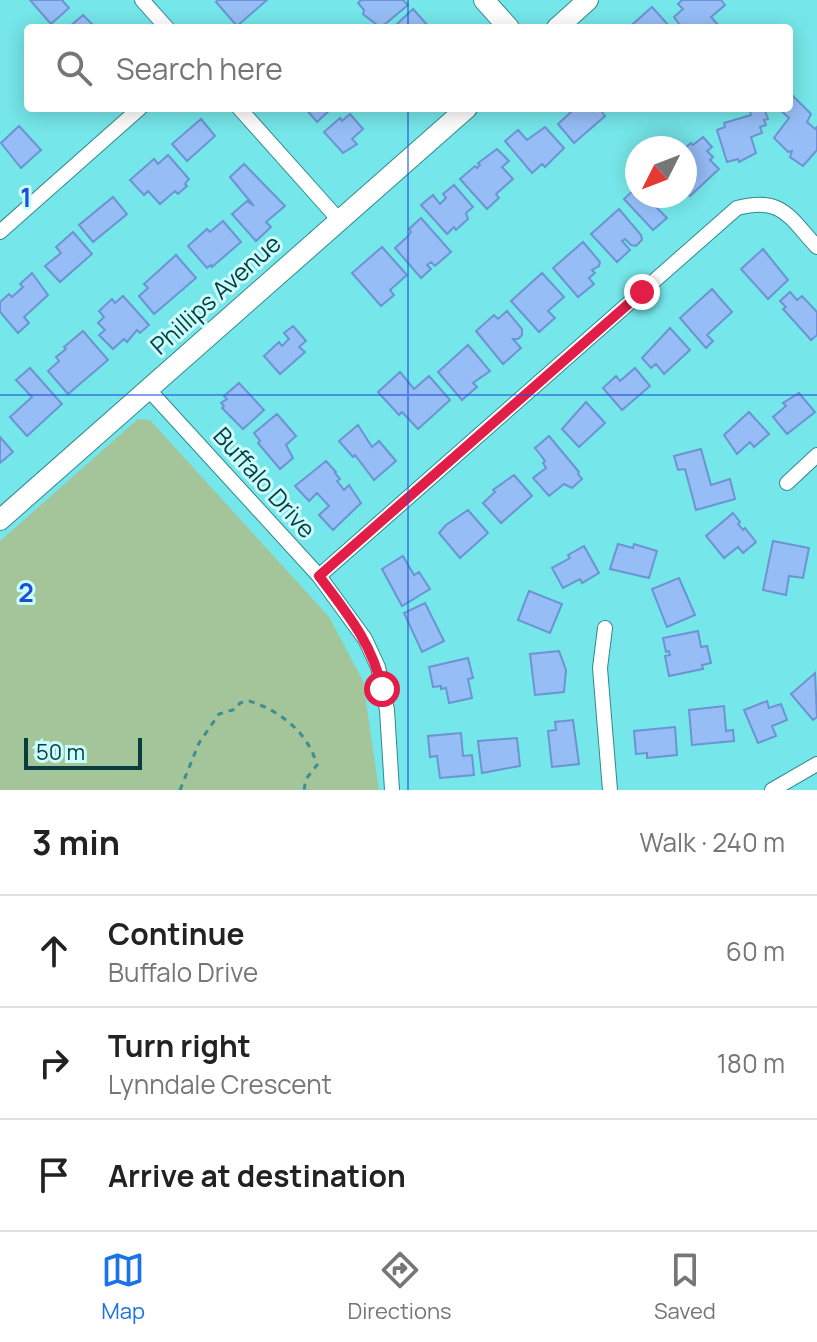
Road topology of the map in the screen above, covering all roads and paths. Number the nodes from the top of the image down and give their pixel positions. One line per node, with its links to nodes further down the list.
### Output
1 (142, 0): 4 (street)
2 (484, 0): 5 (street)
3 (588, 0): 6 (street)
4 (163, 24)
5 (505, 24)
6 (561, 24)
7 (135, 112): 11 (street)
8 (243, 112): 10 (street)
9 (462, 112): 10 (street, Phillips Avenue)
10 (339, 220): 13 (street, Phillips Avenue)
11 (2, 227)
12 (817, 247): 17 (street)
13 (149, 390): 16 (street, Phillips Avenue); 17 (street, Buffalo Drive)
14 (817, 455): 15 (street)
15 (787, 483)
16 (0, 520)
17 (319, 576): 22 (street, Buffalo Drive)
18 (605, 628): 23 (street)
19 (817, 764): 24 (street)
20 (180, 790): 21 (path)
21 (304, 790)
22 (392, 790)
23 (610, 790)
24 (772, 790)

